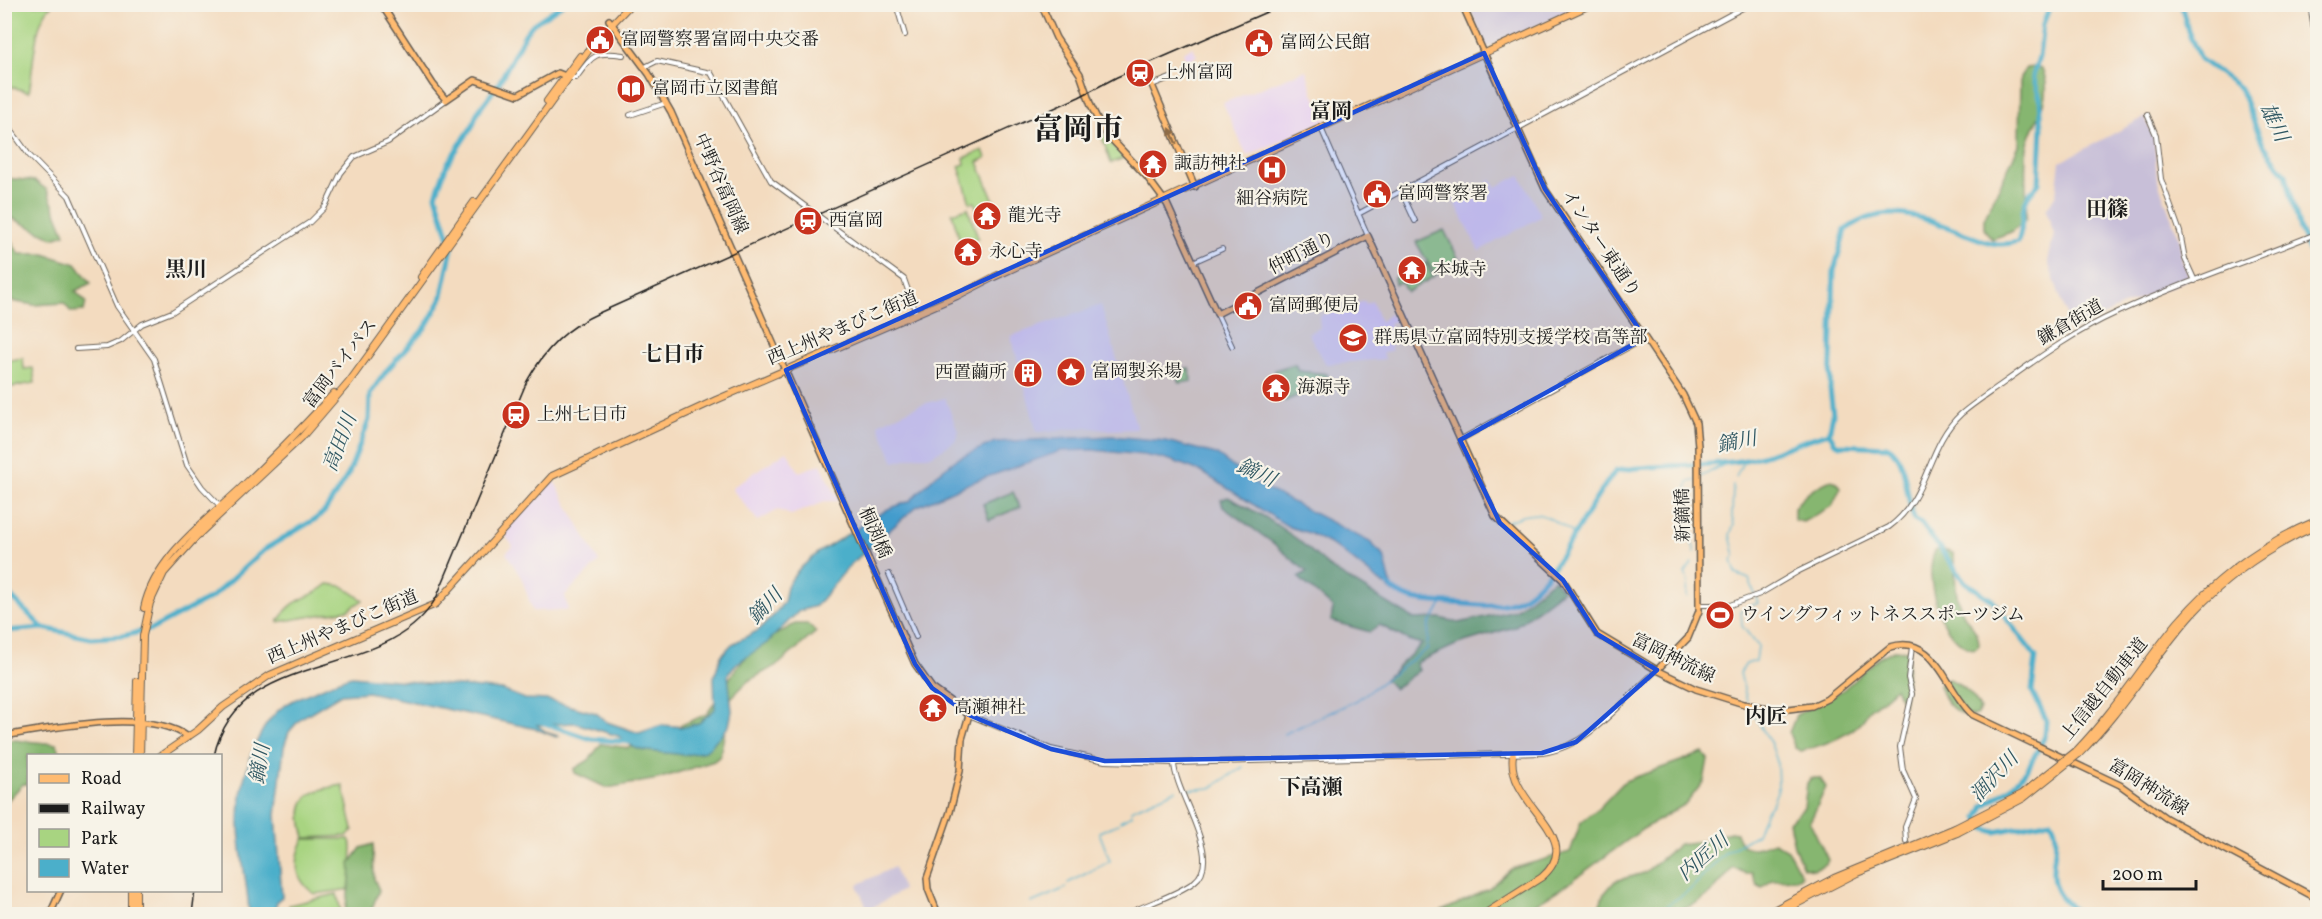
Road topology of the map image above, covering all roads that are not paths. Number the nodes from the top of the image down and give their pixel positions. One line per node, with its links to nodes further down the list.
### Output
1 (381, 4): 23 (main road)
2 (626, 4): 10 (highway, 富岡バイパス)
3 (631, 4): 10 (highway, 富岡バイパス)
4 (896, 4): 11 (street)
5 (1041, 4): 32 (main road)
6 (1462, 4): 14 (main road)
7 (1592, 4): 14 (highway, 西上州やまびこ街道)
8 (1750, 4): 29 (street)
9 (2310, 4): 15 (street)
10 (610, 22): 12 (highway, 富岡バイパス); 17 (main road, 中野谷富岡線); 19 (highway, 富岡バイパス)
11 (905, 35)
12 (594, 43): 13 (highway); 19 (highway, 富岡バイパス)
13 (598, 53): 16 (street); 19 (street)
14 (1484, 53): 28 (highway, 西上州やまびこ街道); 29 (main road, インター東通り)
15 (2318, 54)
16 (623, 55)
17 (645, 67): 24 (main road, 中野谷富岡線); 41 (street)
18 (552, 76): 19 (main road); 22 (main road); 23 (main road)
19 (568, 77): 22 (highway, 富岡バイパス); 35 (highway, 富岡バイパス)
20 (1170, 78): 21 (street)
21 (1152, 85): 30 (main road, one-way to 21)
22 (556, 88): 35 (highway, 富岡バイパス)
23 (446, 100): 43 (street)
24 (666, 103): 26 (street); 47 (main road, 中野谷富岡線)
25 (2147, 114): 40 (street)
26 (630, 115)
27 (4, 120): 43 (street)
28 (1321, 128): 30 (highway, 西上州やまびこ街道); 33 (street)
29 (1516, 129): 31 (street); 44 (main road, インター東通り)
30 (1195, 187): 32 (highway, 西上州やまびこ街道)
31 (1401, 190): 33 (street); 34 (street)
32 (1164, 201): 39 (main road); 41 (highway, 西上州やまびこ街道)
33 (1358, 214): 37 (street)
34 (1415, 221)
35 (458, 229): 51 (highway, 富岡バイパス)
36 (2316, 234): 40 (street, 鎌倉街道)
37 (1368, 236): 42 (main road, 仲町通り); 48 (main road, 富岡神流線)
38 (1222, 249): 39 (street)
39 (1192, 262): 42 (main road)
40 (2195, 281): 55 (street, 鎌倉街道)
41 (916, 313): 47 (highway, 西上州やまびこ街道)
42 (1216, 314): 45 (street)
43 (134, 331): 46 (street); 51 (street)
44 (1645, 338): 48 (street); 49 (main road, インター東通り)
45 (1232, 346)
46 (76, 349)
47 (786, 370): 50 (main road, 中野谷富岡線); 62 (highway, 西上州やまびこ街道)
48 (1460, 440): 58 (main road, 富岡神流線)
49 (1698, 446): 55 (main road, 新鏑橋)
50 (842, 496): 59 (main road, 桐渕橋)
51 (223, 509): 60 (highway, 富岡バイパス)
52 (2318, 520): 63 (highway, 上信越自動車道)
53 (2318, 525): 63 (highway, 上信越自動車道)
54 (889, 574): 56 (street)
55 (1700, 605): 58 (main road)
56 (916, 637)
57 (1912, 646): 58 (main road, 富岡神流線); 70 (street); 74 (main road, 富岡神流線)
58 (1657, 670): 67 (street)
59 (969, 716): 68 (street); 77 (main road)
60 (138, 723): 61 (main road); 62 (main road); 64 (highway, 富岡バイパス); 65 (highway, 富岡バイパス)
61 (4, 736)
62 (188, 737): 66 (highway, 西上州やまびこ街道)
63 (2078, 752): 69 (highway, 上信越自動車道, bridge)
64 (135, 754)
65 (140, 754)
66 (163, 754)
67 (1513, 755): 68 (street); 79 (highway); 80 (highway)
68 (1174, 762): 78 (street)
69 (1956, 831): 81 (highway, 上信越自動車道); 82 (highway, 上信越自動車道)
70 (1906, 841)
71 (61, 892): 75 (main road)
72 (132, 892): 76 (highway)
73 (136, 892): 76 (highway)
74 (2318, 899)
75 (50, 915)
76 (133, 915)
77 (938, 915)
78 (1127, 915)
79 (1484, 915)
80 (1491, 915)
81 (1765, 915)
82 (1777, 915)

